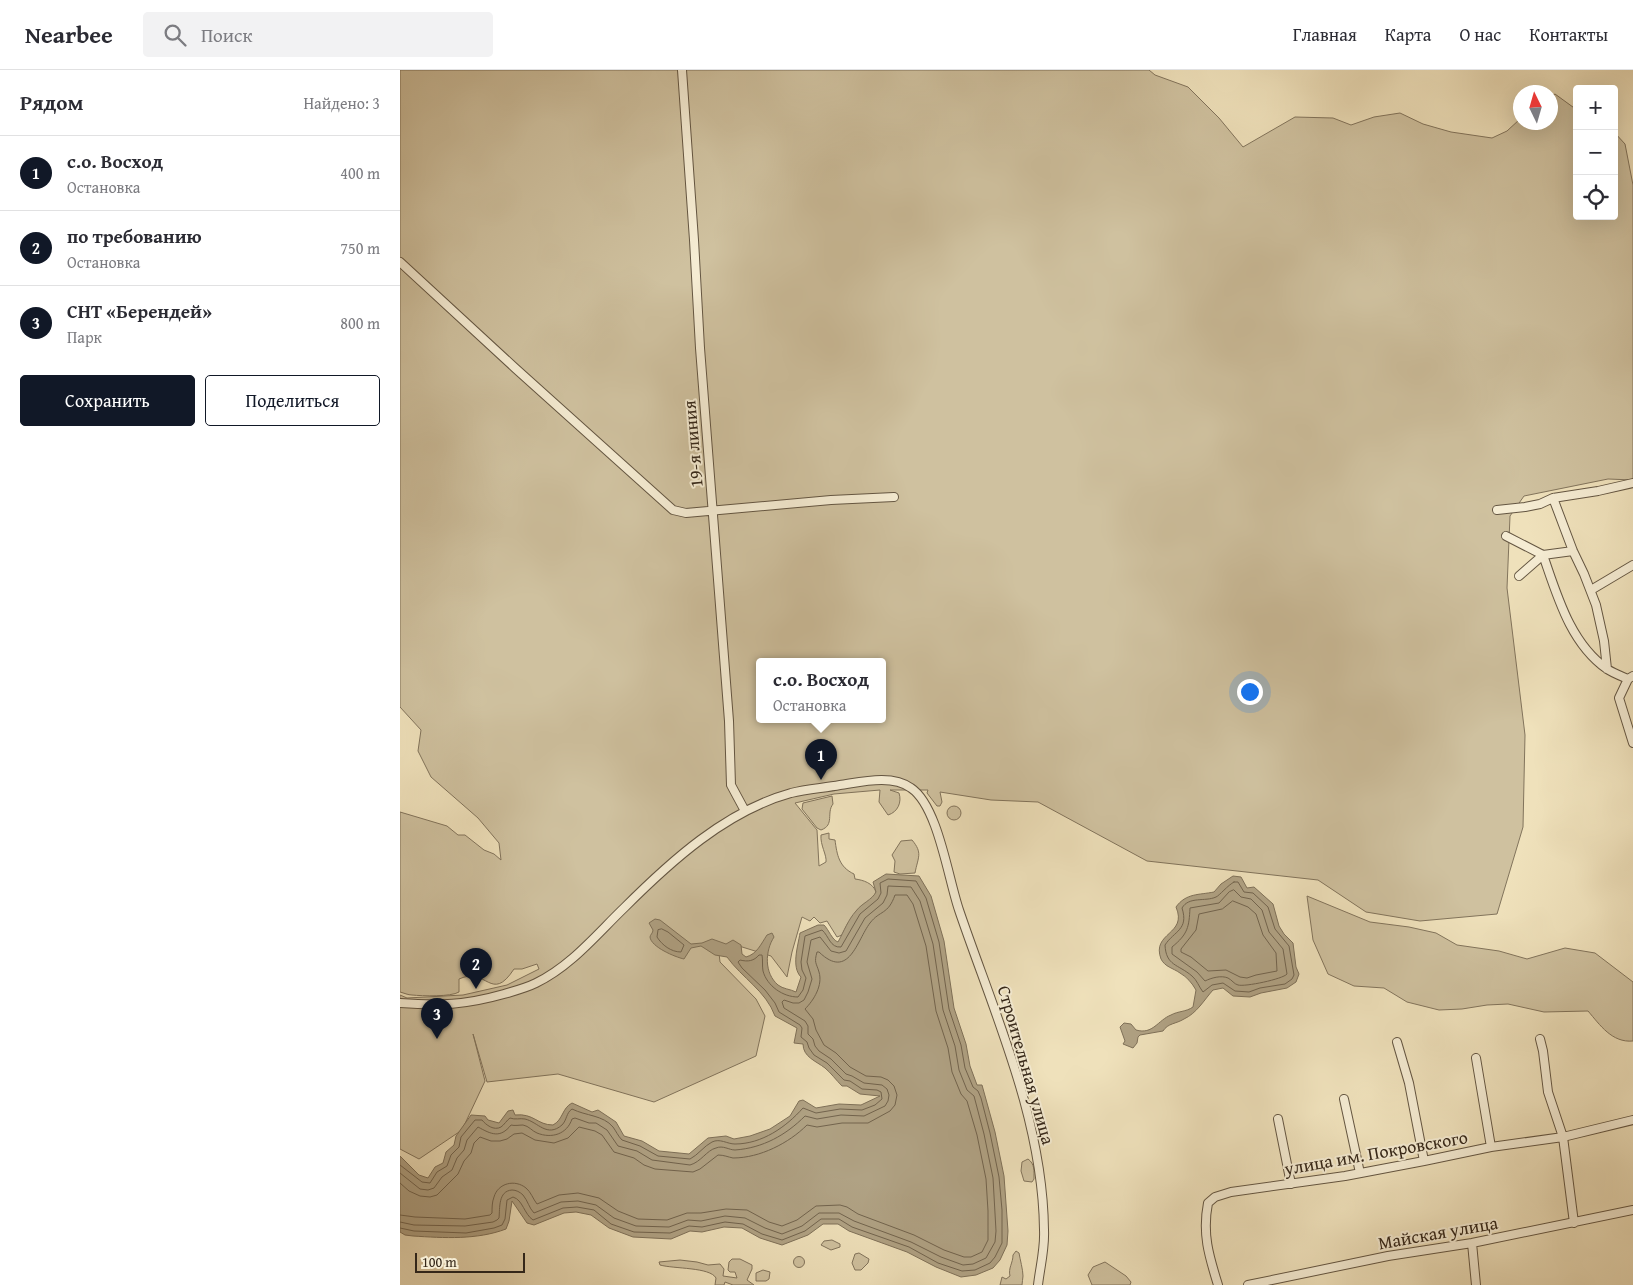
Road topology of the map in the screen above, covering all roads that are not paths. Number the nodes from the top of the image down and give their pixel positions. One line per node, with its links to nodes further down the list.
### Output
1 (682, 70): 6 (street, 19-я линия)
2 (400, 262): 6 (street)
3 (1633, 483): 5 (street)
4 (894, 497): 6 (street)
5 (1553, 498): 7 (street); 9 (street)
6 (713, 510): 17 (street, 19-я линия)
7 (1497, 510)
8 (1506, 536): 10 (street)
9 (1572, 551): 10 (street); 13 (street)
10 (1543, 555): 12 (street); 14 (street)
11 (1633, 565): 13 (street)
12 (1519, 576)
13 (1591, 590): 14 (street)
14 (1607, 669): 15 (street)
15 (1630, 678): 16 (street)
16 (1633, 743)
17 (745, 811): 18 (street, Строительная улица); 33 (street, Строительная улица)
18 (400, 1003)
19 (1540, 1039): 25 (street)
20 (1398, 1042): 27 (street)
21 (1476, 1058): 26 (street)
22 (1344, 1099): 28 (street)
23 (1278, 1119): 29 (street)
24 (1633, 1120): 25 (street, улица им. Покровского)
25 (1563, 1137): 26 (street, улица им. Покровского); 31 (street)
26 (1491, 1147): 27 (street, улица им. Покровского)
27 (1424, 1161): 28 (street, улица им. Покровского)
28 (1360, 1173): 29 (street, улица им. Покровского)
29 (1291, 1184): 34 (street, улица им. Покровского)
30 (1633, 1210): 31 (street, Майская улица)
31 (1574, 1223): 32 (street, Майская улица)
32 (1472, 1243): 35 (street, Майская улица); 36 (street)
33 (1038, 1285)
34 (1218, 1285)
35 (1248, 1285)
36 (1476, 1285)

